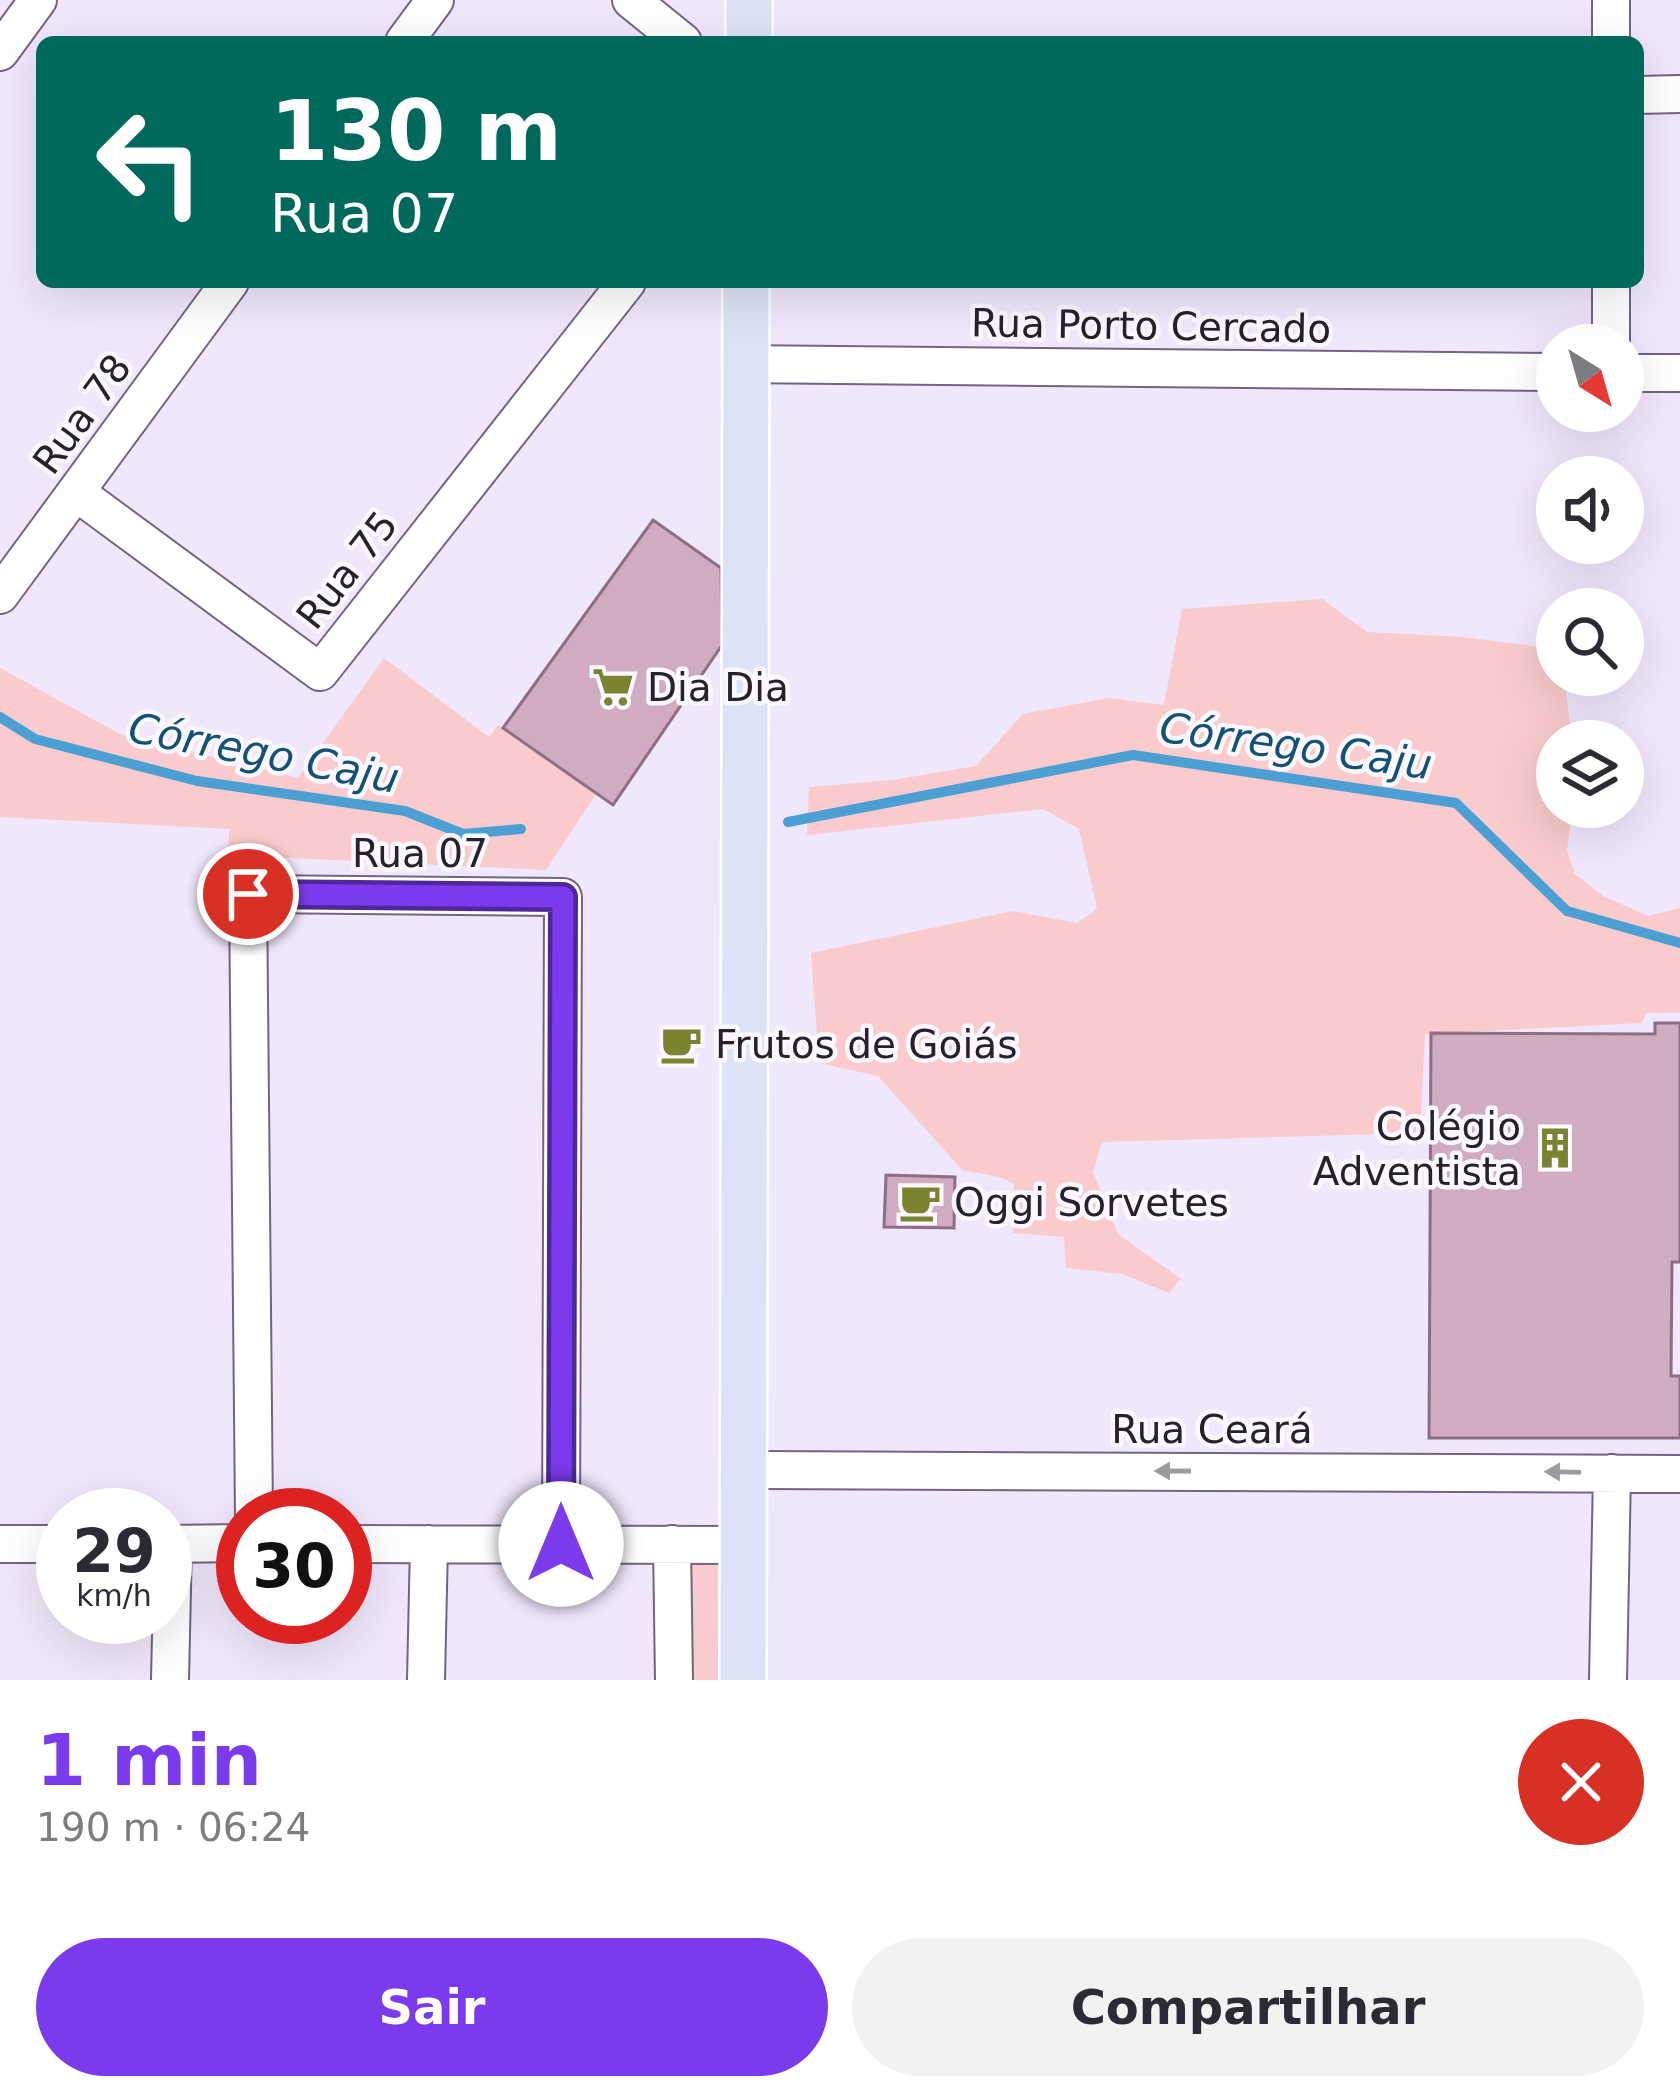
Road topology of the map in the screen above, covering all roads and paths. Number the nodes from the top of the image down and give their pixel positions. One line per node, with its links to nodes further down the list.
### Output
1 (38, 0): 10 (street)
2 (435, 0): 6 (street)
3 (749, 0): 8 (main road)
4 (1611, 0): 9 (street)
5 (648, 5): 7 (street)
6 (408, 36)
7 (677, 36)
8 (749, 36)
9 (1611, 36)
10 (0, 52)
11 (1680, 94): 12 (street)
12 (1644, 95)
13 (226, 288): 22 (street, Rua 78)
14 (622, 288): 22 (street, Rua 75)
15 (746, 288): 18 (main road)
16 (1611, 288): 17 (street)
17 (1611, 324)
18 (745, 364): 19 (street, Rua Porto Cercado); 24 (main road)
19 (1536, 372)
20 (1644, 373): 21 (street)
21 (1680, 373)
22 (77, 493): 23 (street, Rua 78)
23 (0, 595)
24 (744, 1470): 25 (street, Rua Ceará, one-way to 24); 34 (main road)
25 (1612, 1473): 26 (street, Rua Ceará); 40 (street)
26 (1680, 1474)
27 (254, 1488): 32 (street, Rua 07)
28 (0, 1544): 29 (street)
29 (36, 1544)
30 (372, 1544): 31 (street)
31 (429, 1544): 32 (street); 37 (street)
32 (561, 1544): 33 (street)
33 (672, 1544): 34 (street); 38 (street)
34 (743, 1544): 39 (main road)
35 (170, 1644): 36 (street)
36 (170, 1680)
37 (426, 1680)
38 (674, 1680)
39 (743, 1680)
40 (1608, 1680)

